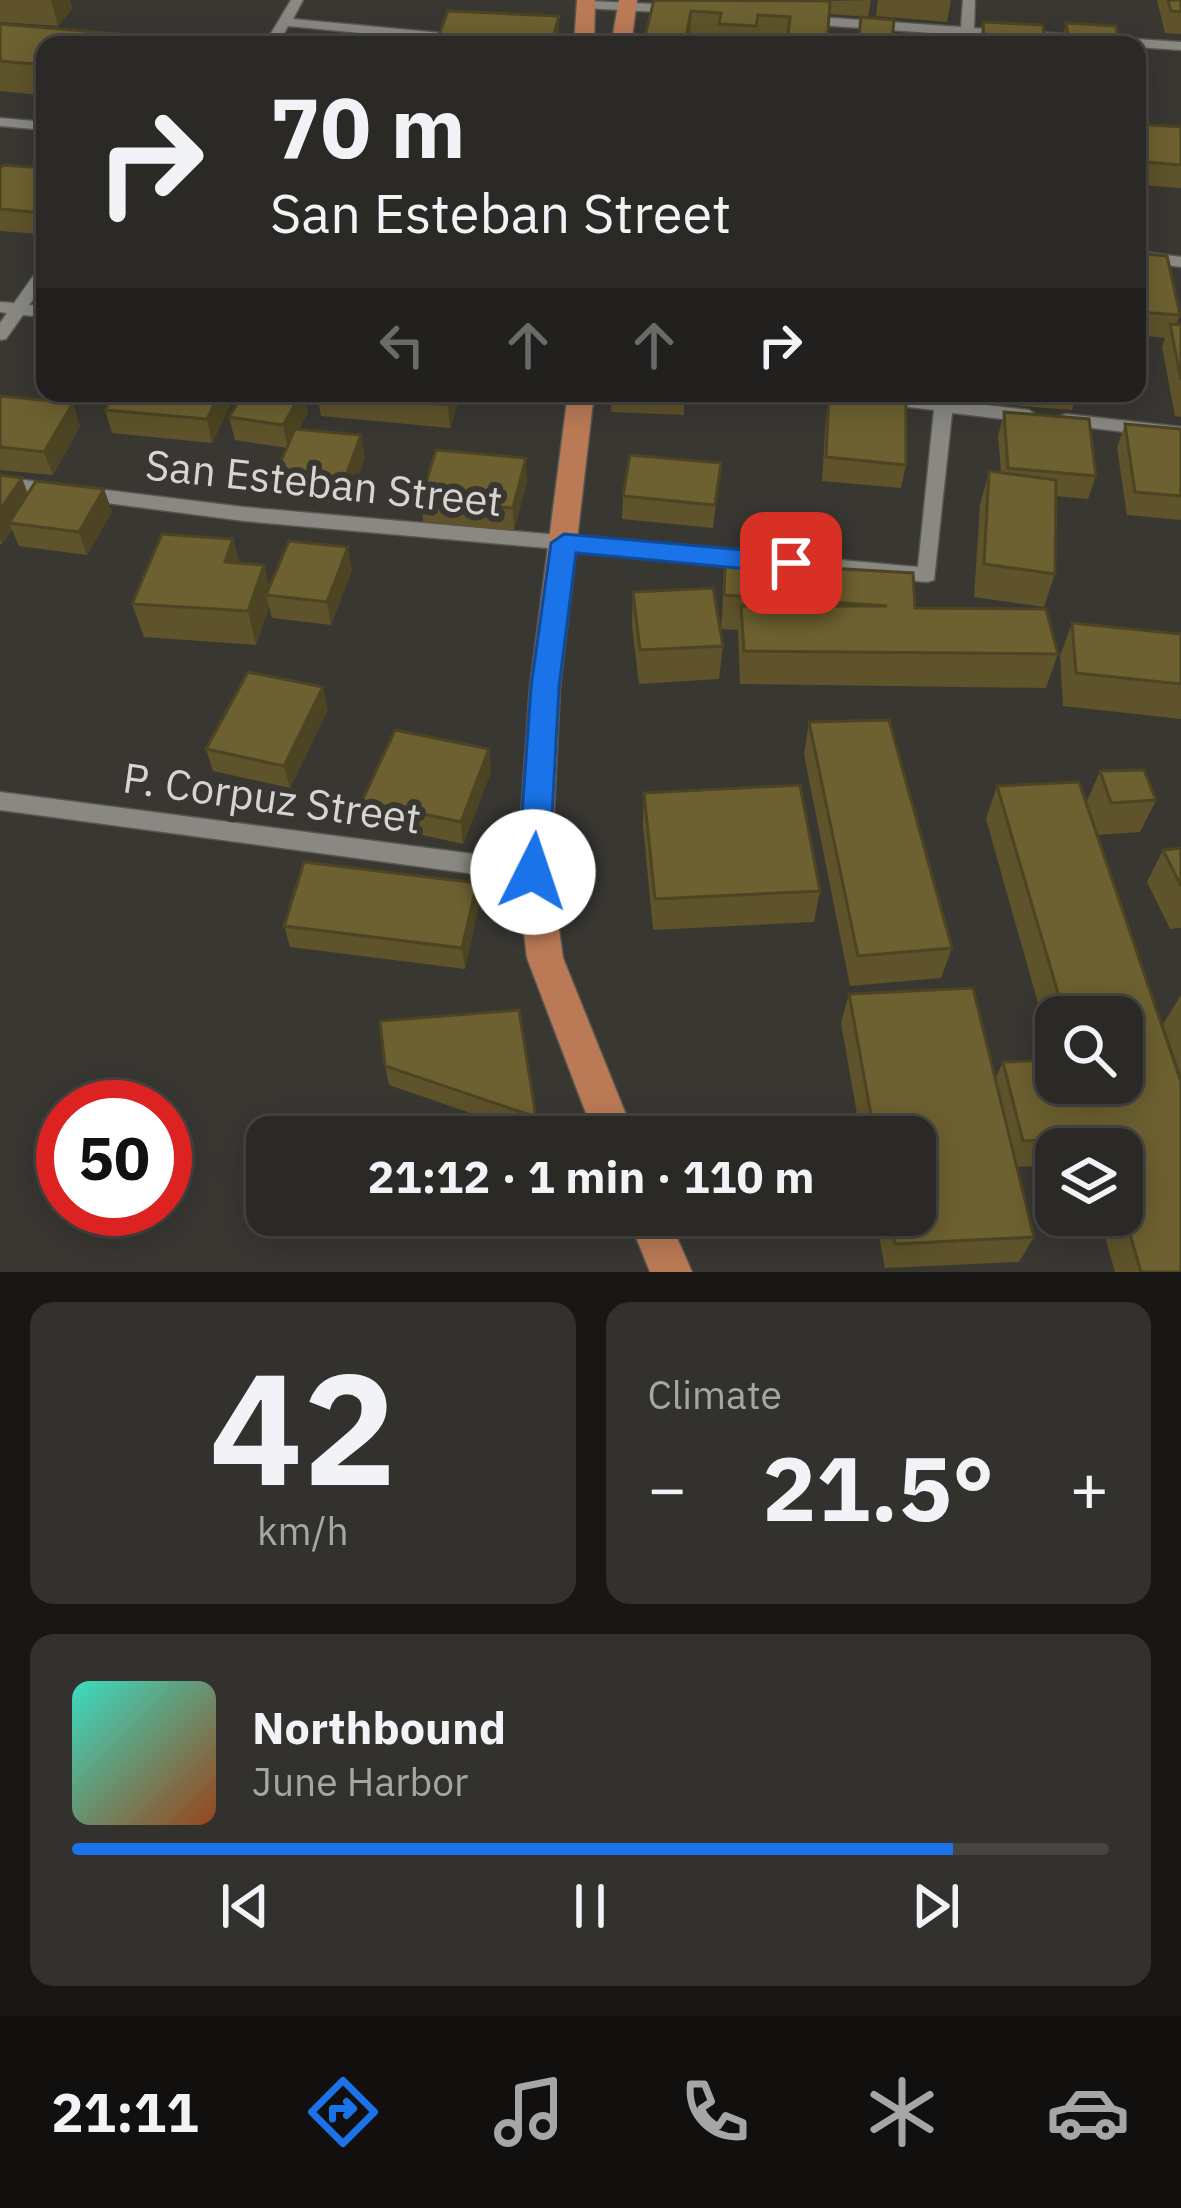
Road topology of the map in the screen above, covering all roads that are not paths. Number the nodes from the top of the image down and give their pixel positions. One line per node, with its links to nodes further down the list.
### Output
1 (297, 0): 7 (street)
2 (969, 0): 13 (street)
3 (587, 3): 4 (street); 10 (main road)
4 (628, 3): 5 (street); 11 (main road)
5 (696, 11)
6 (786, 18): 12 (street)
7 (286, 22): 8 (street); 9 (street)
8 (277, 36)
9 (433, 36)
10 (585, 36)
11 (622, 36)
12 (940, 36)
13 (966, 36)
14 (1146, 45): 15 (street)
15 (1181, 46)
16 (0, 122): 17 (street)
17 (36, 125)
18 (1146, 257): 19 (street)
19 (1181, 262)
20 (36, 280): 21 (street)
21 (9, 308): 22 (street)
22 (0, 335)
23 (580, 402): 28 (main road)
24 (944, 402): 28 (street, San Esteban Street)
25 (965, 402): 26 (street)
26 (1181, 433)
27 (0, 484): 28 (street, San Esteban Street)
28 (564, 543): 30 (main road)
29 (0, 801): 30 (street, P. Corpuz Street)
30 (533, 872): 31 (main road)
31 (607, 1116)
32 (656, 1236): 33 (main road)
33 (671, 1272)

